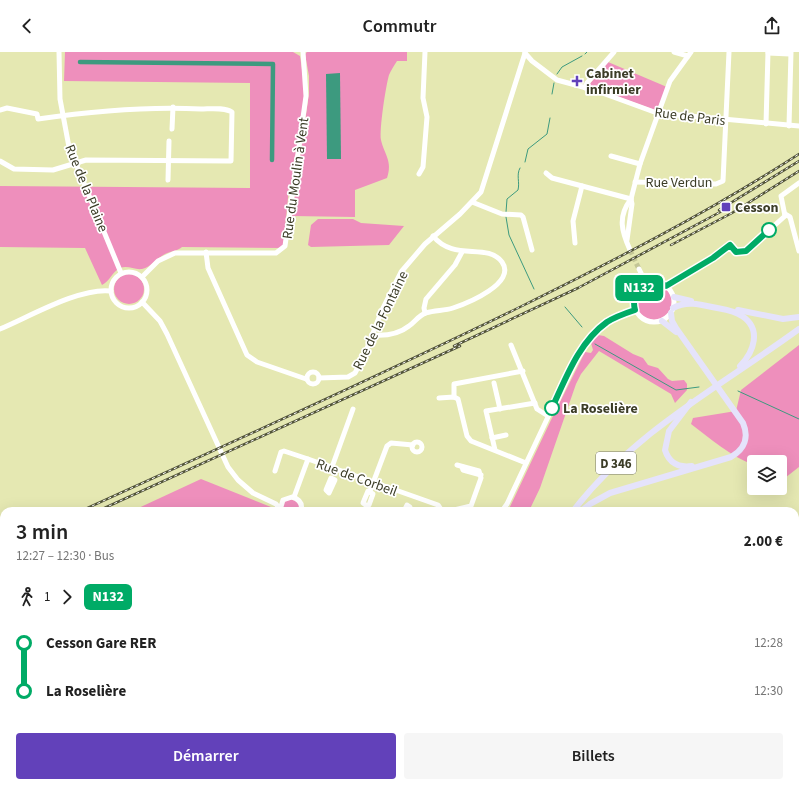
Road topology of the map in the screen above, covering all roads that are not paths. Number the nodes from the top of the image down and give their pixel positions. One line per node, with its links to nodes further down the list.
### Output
1 (59, 52): 16 (street, Rue de la Plaine)
2 (296, 52): 3 (street)
3 (303, 52): 42 (street, Rue du Moulin à Vent)
4 (425, 52): 29 (street)
5 (614, 52): 12 (street)
6 (674, 52): 11 (street)
7 (729, 52): 17 (street)
8 (525, 53): 12 (street, Rue de Paris); 35 (street, Rue de la Fontaine)
9 (768, 53): 10 (street); 18 (street)
10 (791, 53): 19 (street)
11 (689, 54): 15 (street)
12 (585, 88): 15 (street, Rue de Paris)
13 (173, 107): 16 (street); 21 (street); 24 (street)
14 (0, 110): 16 (street)
15 (659, 113): 17 (street, Rue de Paris); 27 (street)
16 (62, 116): 26 (street, Rue de la Plaine)
17 (726, 120): 18 (street, Rue de Paris); 31 (street, Rue Verdun)
18 (766, 124): 19 (street, Rue de Paris)
19 (790, 126): 20 (street, Rue de Paris)
20 (799, 126)
21 (172, 129)
22 (169, 141): 24 (street)
23 (611, 156): 27 (street)
24 (168, 161): 26 (street); 30 (street)
25 (0, 162): 26 (street)
26 (75, 163): 45 (street, Rue de la Plaine)
27 (640, 164): 31 (street)
28 (546, 173): 33 (street)
29 (419, 174)
30 (168, 180)
31 (635, 182): 34 (street)
32 (799, 183): 36 (street)
33 (582, 186): 34 (street); 38 (street)
34 (631, 199): 40 (street)
35 (472, 202): 37 (street, Rue de la Fontaine); 39 (street)
36 (786, 214): 41 (street); 48 (street)
37 (433, 236): 43 (street); 59 (street, Rue de la Fontaine)
38 (575, 244)
39 (532, 250)
40 (630, 250)
41 (799, 251)
42 (206, 252): 46 (street, Rue du Moulin à Vent); 64 (street)
43 (462, 252): 54 (street); 54 (street)
44 (639, 269): 47 (street)
45 (121, 273): 46 (street); 49 (street)
46 (142, 277): 51 (street)
47 (646, 283): 48 (street); 52 (street)
48 (666, 286): 50 (street)
49 (111, 291): 51 (street); 57 (street)
50 (674, 297): 53 (street); 55 (main road)
51 (142, 302): 85 (street)
52 (635, 310): 56 (street); 72 (street)
53 (672, 310): 56 (street); 62 (main road); 97 (main road)
54 (426, 313): 59 (street)
55 (799, 317)
56 (662, 321): 68 (main road)
57 (0, 329)
58 (799, 329): 62 (main road, D 346)
59 (372, 335): 63 (street, Rue de la Fontaine)
60 (511, 345): 61 (street)
61 (523, 371): 66 (street); 69 (street)
62 (734, 373): 68 (main road, D 346)
63 (319, 378): 64 (street); 64 (street)
64 (306, 379)
65 (494, 383): 71 (street)
66 (454, 397): 67 (street); 76 (street)
67 (439, 398)
68 (690, 402): 96 (main road, D 346)
69 (535, 404): 71 (street); 72 (street)
70 (353, 409): 80 (street)
71 (500, 409): 74 (street)
72 (548, 416): 78 (street)
73 (506, 436): 74 (street)
74 (492, 438): 76 (street)
75 (413, 445): 83 (street)
76 (495, 450): 78 (street)
77 (308, 459): 80 (street, Rue de Corbeil); 81 (street); 88 (street, Rue de Corbeil)
78 (526, 463): 95 (street)
79 (460, 466): 94 (street)
80 (334, 468): 82 (street); 83 (street, Rue de Corbeil)
81 (275, 471)
82 (333, 478)
83 (374, 482): 84 (street); 86 (street, Rue de Corbeil)
84 (370, 491)
85 (253, 493): 87 (street); 89 (street)
86 (412, 496): 92 (street); 93 (street, Rue de Corbeil)
87 (288, 497): 88 (street); 90 (street)
88 (294, 497): 91 (street)
89 (278, 507)
90 (281, 507)
91 (301, 507)
92 (409, 507)
93 (439, 507)
94 (467, 507)
95 (504, 507)
96 (576, 507)
97 (587, 507)

